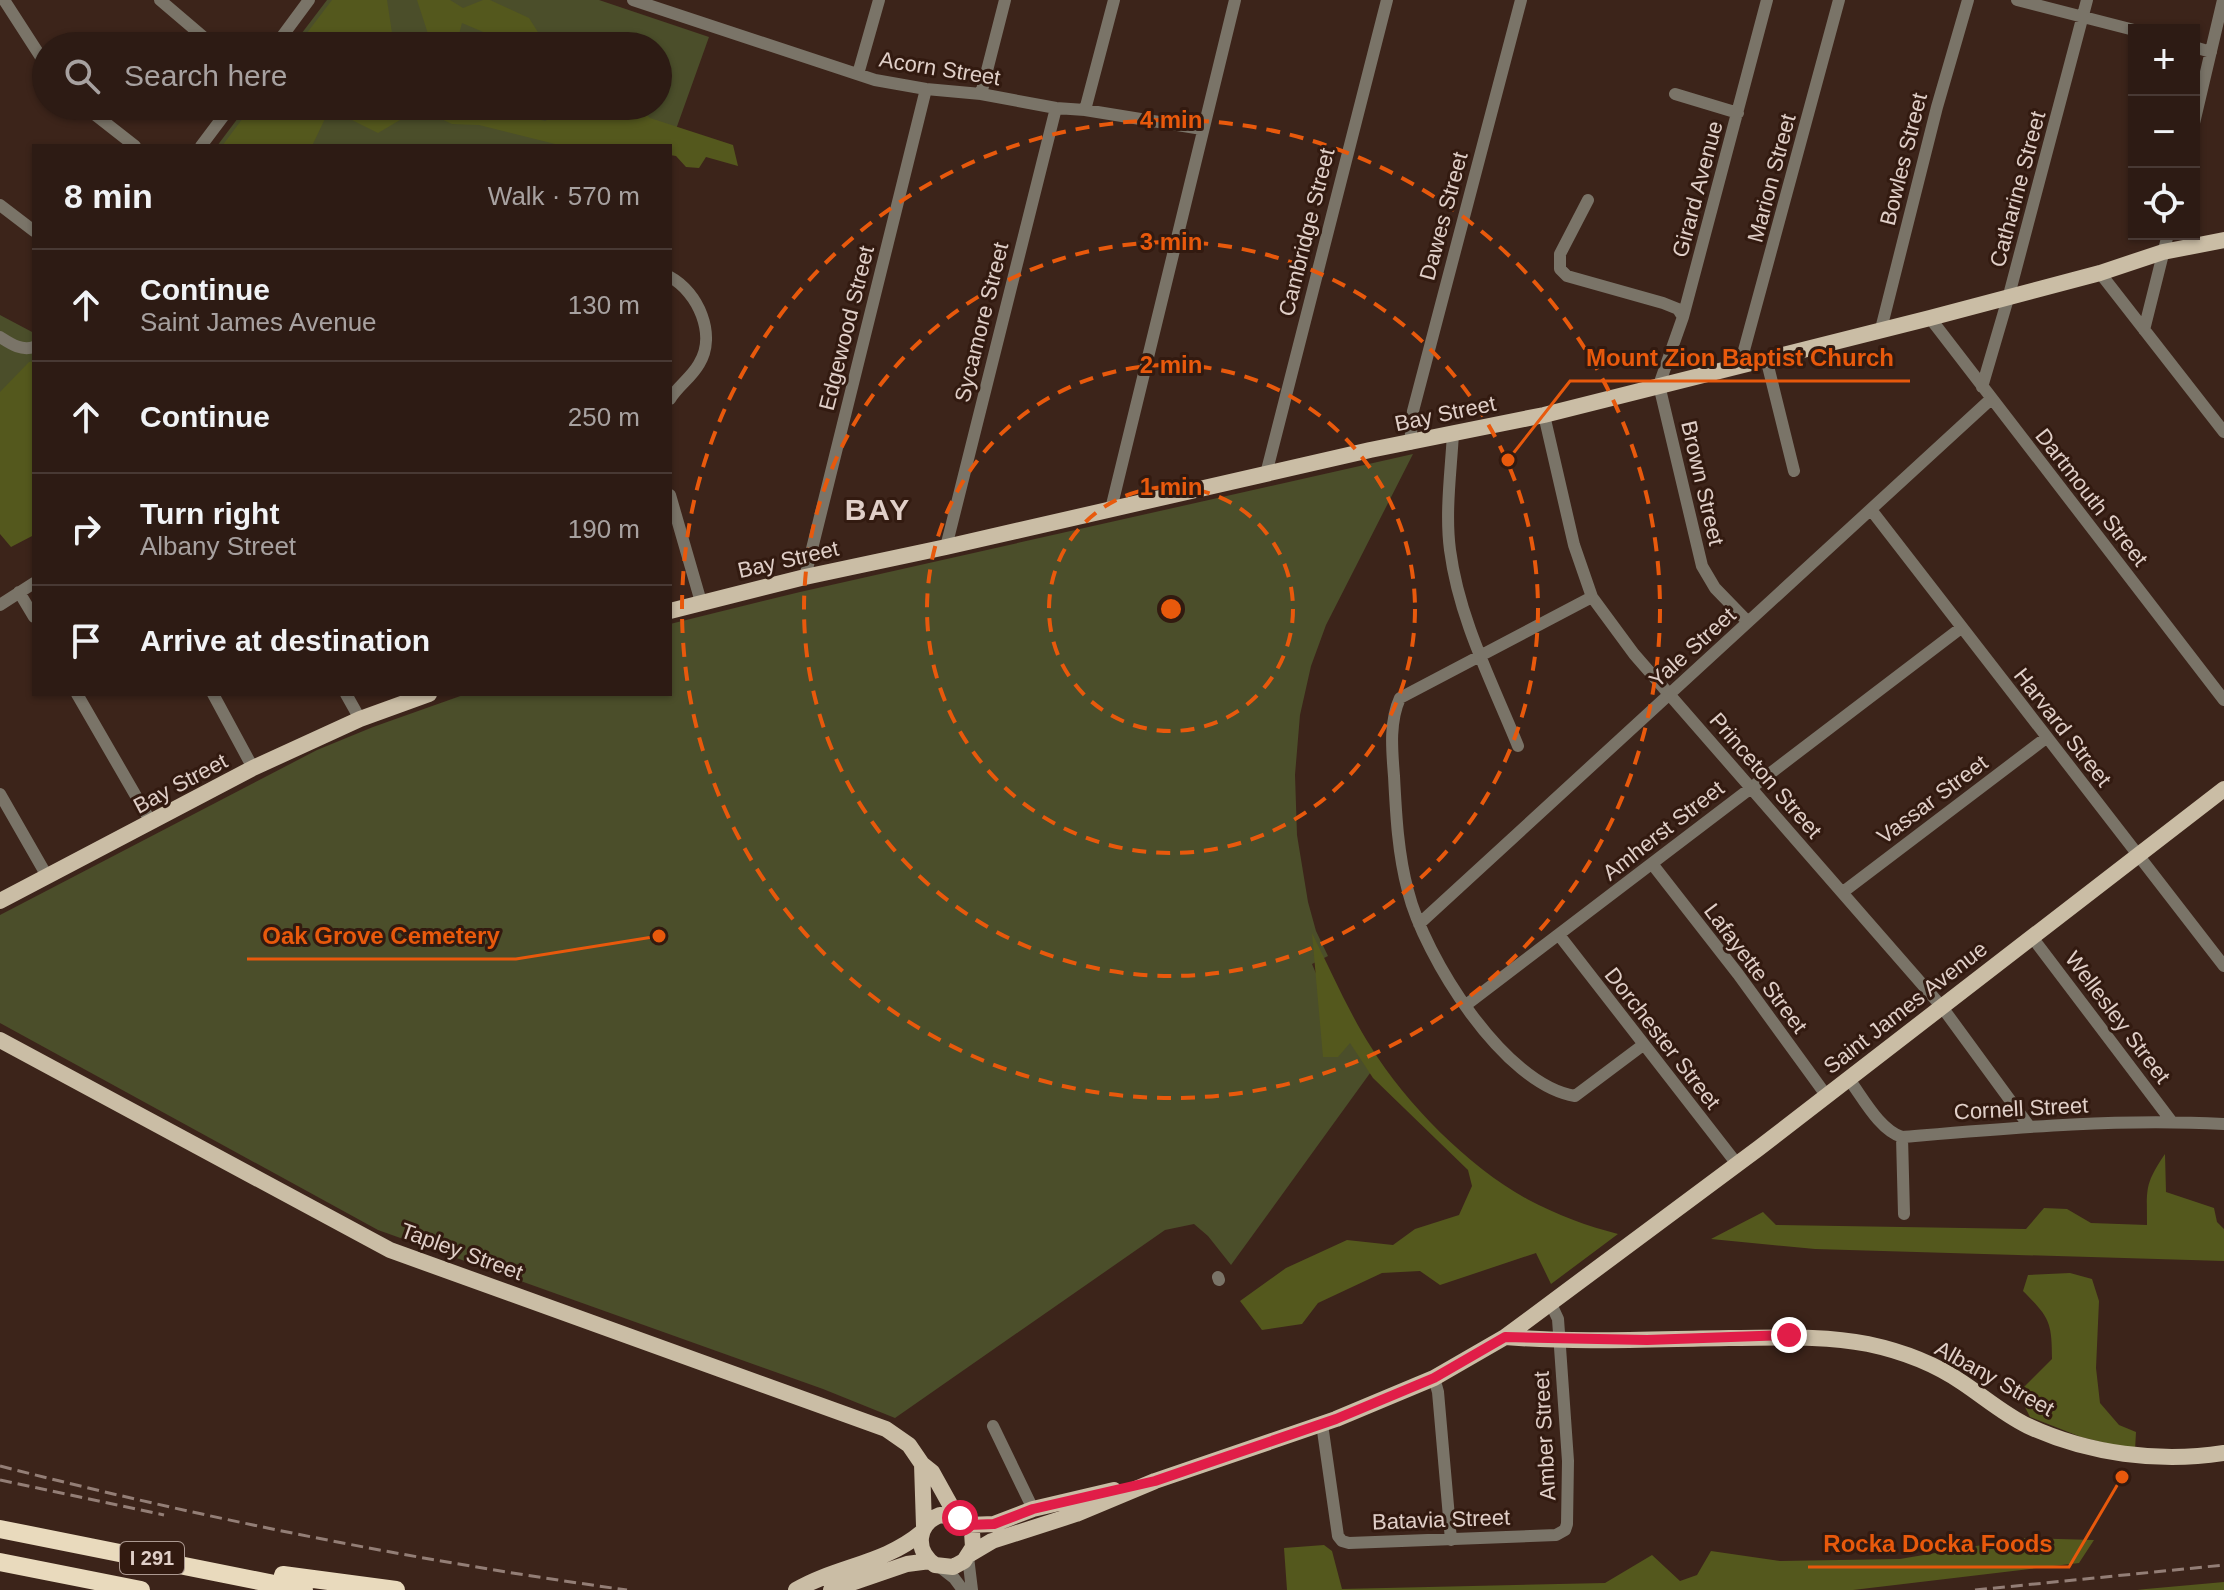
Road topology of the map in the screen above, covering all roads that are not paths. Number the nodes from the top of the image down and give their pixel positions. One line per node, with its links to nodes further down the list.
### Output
1 (4, 0): 21 (street)
2 (160, 0): 19 (street)
3 (309, 0): 20 (street)
4 (633, 0): 24 (street, Acorn Street)
5 (879, 0): 24 (street)
6 (1005, 0): 26 (street)
7 (1114, 0): 30 (street)
8 (1235, 0): 34 (street)
9 (1387, 0): 63 (street, Cambridge Street)
10 (1521, 0): 61 (street, Dawes Street)
11 (1767, 0): 31 (street, Girard Avenue)
12 (1839, 0): 53 (street, Marion Street)
13 (1968, 0): 48 (street, Bowles Street)
14 (2017, 0): 17 (street)
15 (2087, 0): 17 (street, Catharine Street)
16 (2223, 0): 23 (street)
17 (2083, 16): 18 (street); 45 (street, Catharine Street)
18 (2128, 28)
19 (198, 32)
20 (285, 32)
21 (32, 43)
22 (2200, 49): 23 (street)
23 (2211, 52): 28 (street)
24 (858, 74): 25 (street, Acorn Street)
25 (926, 89): 26 (street, Acorn Street); 68 (street, Edgewood Street)
26 (981, 94): 29 (street, Acorn Street)
27 (1675, 94): 31 (street)
28 (2200, 98)
29 (1056, 108): 30 (street, Acorn Street); 67 (street, Sycamore Street)
30 (1085, 110): 34 (street, Acorn Street)
31 (1738, 113): 46 (street, Girard Avenue)
32 (102, 120): 35 (street)
33 (220, 120): 36 (street)
34 (1202, 129): 65 (street)
35 (132, 144)
36 (202, 144)
37 (1588, 200): 46 (street)
38 (0, 205): 39 (street)
39 (32, 229)
40 (2166, 240): 42 (street)
41 (2224, 240): 42 (main road, Bay Street)
42 (2163, 252): 43 (main road, Bay Street); 49 (street)
43 (2100, 273): 45 (main road, Bay Street); 49 (street)
44 (672, 278): 56 (street)
45 (2009, 295): 47 (main road, Bay Street); 55 (street, Catharine Street)
46 (1683, 317): 54 (street, Girard Avenue)
47 (1930, 318): 48 (main road, Bay Street); 55 (street, Dartmouth Street)
48 (1881, 329): 52 (main road, Bay Street)
49 (2144, 330): 59 (street)
50 (0, 337): 51 (street)
51 (32, 348)
52 (1766, 358): 53 (main road, Bay Street); 62 (street)
53 (1740, 365): 54 (main road, Bay Street)
54 (1659, 385): 58 (main road, Bay Street); 76 (street, Brown Street)
55 (1982, 387): 57 (street, Dartmouth Street)
56 (672, 395)
57 (1991, 399): 66 (street, Yale Street); 84 (street, Dartmouth Street)
58 (1544, 415): 60 (main road, Bay Street); 71 (street, Princeton Street)
59 (2224, 432)
60 (1453, 433): 61 (main road, Bay Street); 78 (street)
61 (1410, 444): 63 (main road, Bay Street)
62 (1794, 471)
63 (1266, 474): 65 (main road, Bay Street)
64 (672, 502): 72 (street)
65 (1111, 509): 67 (main road, Bay Street)
66 (1872, 511): 76 (street, Yale Street); 77 (street, Harvard Street)
67 (946, 547): 68 (main road, Bay Street)
68 (805, 577): 72 (main road, Bay Street)
69 (32, 584): 70 (street)
70 (19, 592): 73 (street); 75 (street)
71 (1592, 597): 78 (street); 79 (street, Princeton Street)
72 (701, 602): 74 (main road, Bay Street)
73 (0, 605)
74 (672, 610)
75 (32, 614)
76 (1748, 622): 79 (street, Yale Street)
77 (1961, 628): 86 (street, Harvard Street); 89 (street, Amherst Street)
78 (1481, 656): 87 (street); 98 (street)
79 (1669, 694): 89 (street, Princeton Street); 98 (street, Yale Street)
80 (78, 696): 92 (street)
81 (214, 696): 88 (street)
82 (347, 696): 85 (street)
83 (423, 696): 85 (main road, Bay Street)
84 (2224, 700)
85 (360, 719): 88 (main road, Bay Street)
86 (2046, 738): 93 (street, Harvard Street); 96 (street, Vassar Street)
87 (1518, 746)
88 (253, 768): 92 (main road, Bay Street)
89 (1750, 788): 94 (street, Amherst Street); 96 (street, Princeton Street)
90 (2224, 789): 93 (main road, Saint James Avenue)
91 (0, 794): 95 (street)
92 (151, 822): 95 (main road, Bay Street)
93 (2138, 855): 100 (main road, Saint James Avenue); 101 (street, Harvard Street)
94 (1653, 865): 99 (street, Amherst Street); 107 (street, Lafayette Street)
95 (47, 876): 97 (main road, Bay Street)
96 (1843, 892): 103 (street, Princeton Street)
97 (0, 901)
98 (1419, 924): 102 (street)
99 (1559, 935): 102 (street, Amherst Street); 105 (street, Dorchester Street)
100 (2032, 937): 103 (main road, Saint James Avenue); 108 (street, Wellesley Street)
101 (2224, 966)
102 (1466, 1005): 105 (street)
103 (1942, 1007): 106 (main road, Saint James Avenue); 110 (street, Princeton Street)
104 (0, 1040): 121 (main road, Tapley Street)
105 (1643, 1045): 112 (street, Dorchester Street)
106 (1848, 1078): 107 (main road, Saint James Avenue); 111 (street)
107 (1826, 1095): 112 (main road, Saint James Avenue)
108 (2172, 1122): 109 (street, Cornell Street); 110 (street, Cornell Street)
109 (2224, 1124)
110 (2029, 1126): 111 (street, Cornell Street)
111 (1902, 1137): 113 (street)
112 (1737, 1164): 114 (main road, Saint James Avenue)
113 (1904, 1214)
114 (1551, 1304): 115 (main road, Saint James Avenue); 116 (street, Amber Street)
115 (1505, 1337): 116 (main road, Albany Street); 117 (main road, Saint James Avenue)
116 (1559, 1340): 120 (main road, Albany Street); 127 (street, Amber Street)
117 (1434, 1378): 118 (main road, Saint James Avenue); 128 (street)
118 (1322, 1424): 122 (main road, Saint James Avenue); 128 (street, Batavia Street)
119 (993, 1426): 123 (street)
120 (2224, 1453)
121 (922, 1464): 124 (main road, Tapley Street); 126 (main road)
122 (1155, 1481): 123 (main road); 129 (main road)
123 (1033, 1509): 124 (main road)
124 (964, 1521): 126 (main road); 129 (main road)
125 (0, 1529): 132 (highway, I 291)
126 (923, 1530): 131 (main road); 138 (main road)
127 (1565, 1530): 128 (street, Batavia Street)
128 (1451, 1540)
129 (969, 1555): 131 (main road); 141 (street)
130 (0, 1562): 133 (highway, I 291)
131 (935, 1564): 139 (main road); 140 (street)
132 (202, 1568): 136 (highway, I 291); 137 (highway)
133 (63, 1574): 134 (highway); 135 (highway, I 291)
134 (106, 1590)
135 (141, 1590)
136 (304, 1590)
137 (396, 1590)
138 (796, 1590)
139 (831, 1590)
140 (963, 1590)
141 (972, 1590)

